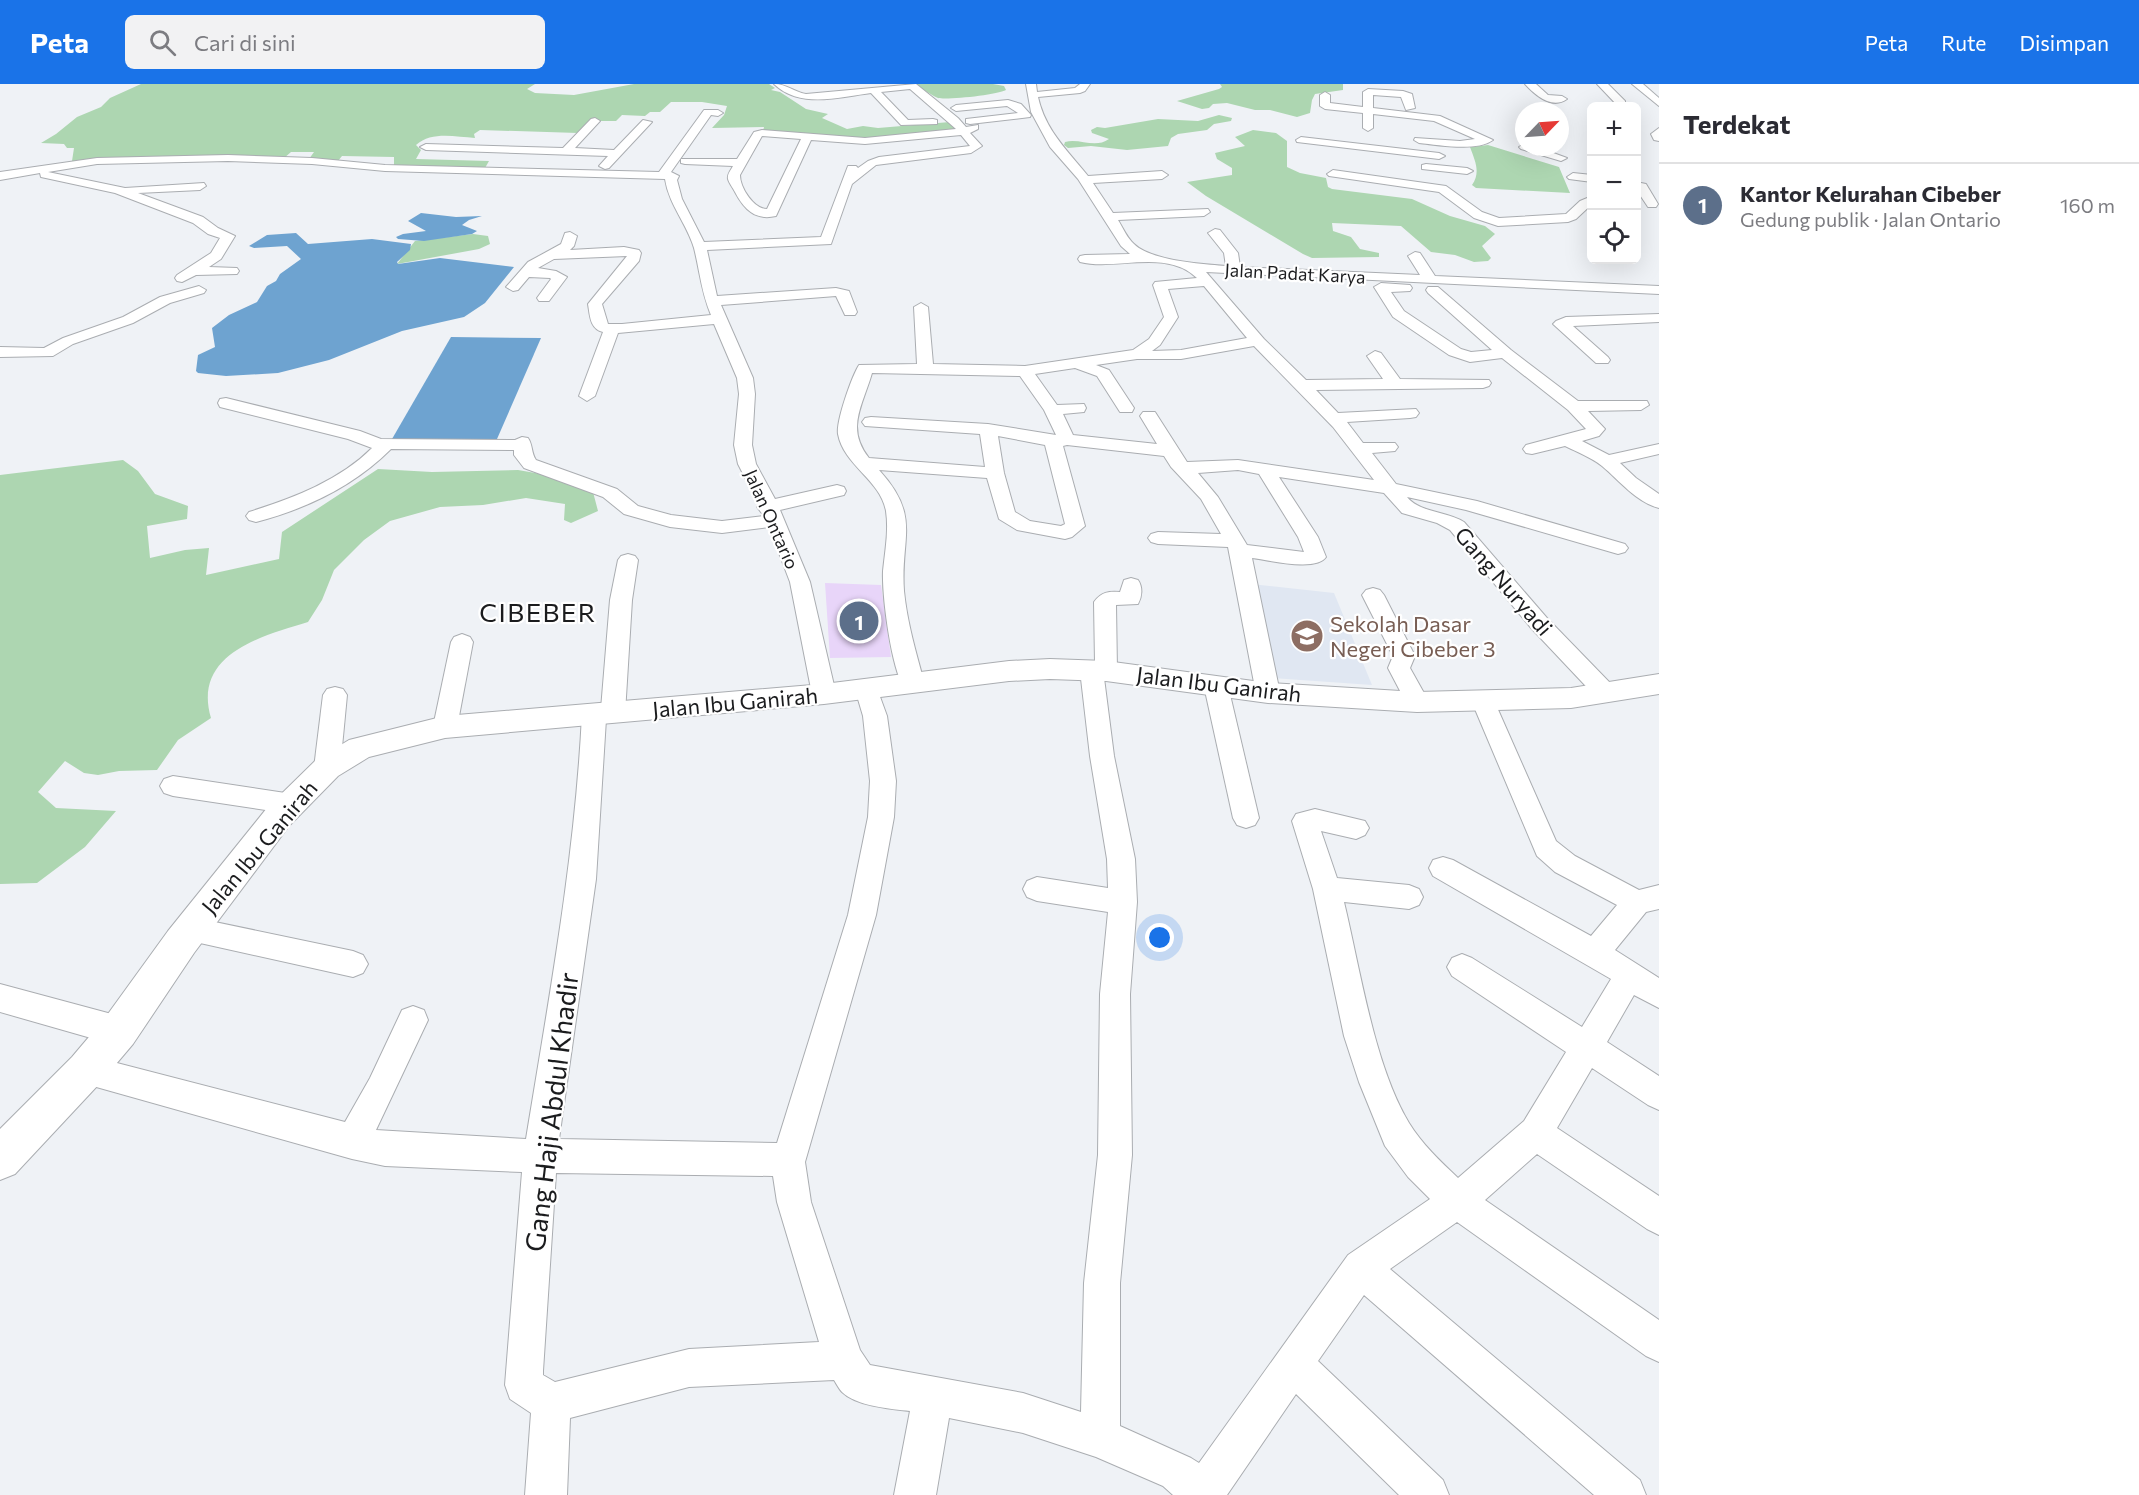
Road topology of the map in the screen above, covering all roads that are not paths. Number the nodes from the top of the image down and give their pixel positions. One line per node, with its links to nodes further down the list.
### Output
1 (779, 84): 9 (street)
2 (1085, 84): 10 (street)
3 (1399, 84): 12 (street)
4 (1530, 84): 13 (street)
5 (1602, 84): 14 (street)
6 (1637, 84): 15 (street)
7 (1648, 84): 8 (street)
8 (1659, 85)
9 (873, 90): 20 (street); 20 (street)
10 (1032, 90): 52 (street, Jalan Padat Karya)
11 (1325, 95): 17 (street)
12 (1408, 96): 16 (street); 17 (street)
13 (1562, 99)
14 (1619, 102)
15 (1659, 102)
16 (1410, 108)
17 (1367, 111): 19 (street); 25 (street)
18 (1453, 113): 19 (street)
19 (1434, 118): 34 (street)
20 (954, 120): 26 (street)
21 (970, 121): 21 (street); 26 (street)
22 (596, 122): 32 (street)
23 (647, 122): 33 (street)
24 (1356, 122): 25 (street)
25 (1365, 130): 31 (street)
26 (963, 132): 29 (street); 53 (street)
27 (807, 137): 29 (street); 39 (street); 39 (street)
28 (1301, 140): 31 (street)
29 (865, 141): 53 (street)
30 (426, 147): 32 (street)
31 (1370, 149): 34 (street); 41 (street)
32 (566, 151): 33 (street)
33 (616, 153): 44 (street)
34 (1421, 154): 36 (street); 42 (street)
35 (1554, 156): 37 (street)
36 (1457, 158)
37 (1561, 158)
38 (685, 161): 39 (street); 49 (street); 49 (street)
39 (741, 164)
40 (363, 165): 43 (street); 44 (street); 48 (street)
41 (1370, 169): 45 (street); 57 (street)
42 (1467, 171)
43 (27, 172): 47 (street); 56 (street)
44 (599, 173): 49 (street)
45 (1333, 174)
46 (1162, 175): 52 (street)
47 (0, 176)
48 (336, 176)
49 (668, 176): 63 (street, Jalan Ontario)
50 (1573, 177): 51 (street)
51 (1587, 178)
52 (1083, 180): 60 (street, Jalan Padat Karya)
53 (846, 183): 63 (street)
54 (200, 186): 56 (street)
55 (1641, 187): 58 (street)
56 (118, 190): 69 (street)
57 (1587, 202)
58 (1655, 204)
59 (1204, 212): 60 (street)
60 (1110, 217): 66 (street, Jalan Padat Karya)
61 (1215, 233): 71 (street)
62 (570, 236): 64 (street)
63 (699, 243): 81 (street, Jalan Ontario)
64 (552, 255): 72 (street); 86 (street)
65 (1415, 256): 75 (street)
66 (1151, 257): 67 (street); 68 (street, Jalan Padat Karya)
67 (1085, 260)
68 (1193, 267): 71 (street, Jalan Padat Karya); 73 (street, Gang Nuryadi)
69 (232, 271)
70 (1115, 271): 76 (street)
71 (1234, 271): 74 (street, Jalan Padat Karya)
72 (526, 273): 77 (street); 80 (street)
73 (1208, 282): 76 (street); 87 (street, Gang Nuryadi)
74 (1377, 282): 75 (street, Jalan Padat Karya); 89 (street)
75 (1428, 282): 79 (street); 89 (street)
76 (1163, 284): 90 (street)
77 (513, 287)
78 (199, 290): 88 (street)
79 (1659, 290)
80 (544, 298)
81 (713, 301): 83 (street); 85 (street, Jalan Ontario)
82 (921, 307): 94 (street)
83 (850, 312)
84 (1659, 318): 92 (street)
85 (720, 319): 86 (street); 127 (street, Jalan Ontario)
86 (612, 330): 99 (street)
87 (1257, 341): 90 (street); 98 (street, Gang Nuryadi)
88 (0, 352)
89 (1505, 353): 102 (street)
90 (1137, 354): 93 (street)
91 (1376, 356): 97 (street)
92 (1602, 360)
93 (1076, 363): 95 (street); 104 (street)
94 (925, 370): 95 (street); 120 (street)
95 (1025, 371): 105 (street)
96 (1483, 382): 97 (street)
97 (1395, 384): 98 (street)
98 (1304, 385): 108 (street, Gang Nuryadi)
99 (587, 396)
100 (226, 403): 113 (street)
101 (1641, 405): 102 (street)
102 (1574, 406): 112 (street)
103 (1078, 408): 105 (street)
104 (1126, 408)
105 (1052, 410): 111 (street)
106 (1410, 413): 108 (street)
107 (1149, 416): 118 (street)
108 (1335, 418): 115 (street, Gang Nuryadi)
109 (871, 422): 110 (street)
110 (988, 429): 111 (street); 123 (street)
111 (1060, 440): 118 (street); 123 (street)
112 (1567, 440): 116 (street); 119 (street)
113 (386, 444): 127 (street); 128 (street)
114 (1389, 447): 115 (street)
115 (1359, 448): 124 (street, Gang Nuryadi)
116 (1532, 449)
117 (1659, 449): 119 (street)
118 (1170, 451): 121 (street)
119 (1607, 461): 126 (street)
120 (862, 463): 123 (street); 137 (street)
121 (1183, 468): 122 (street); 130 (street)
122 (1265, 469): 124 (street); 130 (street)
123 (995, 473)
124 (1390, 489): 131 (street); 142 (street, Gang Nuryadi)
125 (837, 491): 127 (street)
126 (1659, 502)
127 (772, 514): 143 (street, Jalan Ontario)
128 (256, 516)
129 (1158, 538): 130 (street)
130 (1238, 545): 141 (street)
131 (1618, 548)
132 (628, 560): 147 (street, Gang Haji Abdul Khadir)
133 (1131, 585): 136 (street)
134 (1373, 595): 145 (street)
135 (462, 642): 148 (street)
136 (1099, 670): 137 (main road, Jalan Ibu Ganirah); 139 (main road, Jalan Ibu Ganirah); 159 (street)
137 (912, 682): 140 (main road, Jalan Ibu Ganirah)
138 (1659, 684): 142 (main road, Jalan Ibu Ganirah)
139 (1216, 687): 141 (main road, Jalan Ibu Ganirah); 152 (street)
140 (867, 689): 143 (main road, Jalan Ibu Ganirah); 176 (street)
141 (1268, 693): 145 (main road, Jalan Ibu Ganirah)
142 (1606, 693): 146 (main road, Jalan Ibu Ganirah)
143 (824, 694): 147 (main road, Jalan Ibu Ganirah)
144 (335, 695): 149 (street)
145 (1417, 702): 146 (main road, Jalan Ibu Ganirah)
146 (1484, 702): 158 (street)
147 (604, 714): 148 (main road, Jalan Ibu Ganirah); 174 (street, Gang Haji Abdul Khadir)
148 (445, 727): 149 (main road, Jalan Ibu Ganirah)
149 (327, 768): 151 (main road, Jalan Ibu Ganirah)
150 (173, 786): 151 (street)
151 (292, 804): 160 (main road, Jalan Ibu Ganirah)
152 (1246, 818)
153 (1356, 828): 156 (street)
154 (1443, 868): 161 (street)
155 (1037, 889): 159 (street)
156 (1327, 889): 157 (street); 177 (street)
157 (1409, 897)
158 (1648, 900): 161 (street)
159 (1123, 902): 185 (street)
160 (191, 929): 162 (street); 168 (main road, Jalan Ibu Ganirah)
161 (1594, 953): 164 (street)
162 (353, 964)
163 (1462, 967): 169 (street)
164 (1629, 976): 165 (street); 169 (street)
165 (1659, 994)
166 (0, 998): 168 (street)
167 (413, 1020): 173 (street)
168 (119, 1031): 170 (main road, Jalan Ibu Ganirah)
169 (1585, 1046): 171 (street); 172 (street)
170 (86, 1070): 173 (street); 175 (main road, Jalan Ibu Ganirah)
171 (1659, 1094)
172 (1536, 1133): 177 (street); 178 (street)
173 (352, 1142): 174 (street)
174 (540, 1156): 176 (street); 184 (street, Gang Haji Abdul Khadir)
175 (0, 1159)
176 (788, 1162): 181 (street)
177 (1458, 1201): 179 (street); 180 (street)
178 (1659, 1217)
179 (1361, 1268): 182 (street); 190 (street)
180 (1659, 1342)
181 (844, 1360): 183 (street); 184 (street)
182 (1293, 1364): 186 (street); 189 (street)
183 (933, 1395): 185 (street); 188 (street)
184 (551, 1403): 187 (street)
185 (1100, 1438): 186 (street)
186 (1190, 1488)
187 (546, 1495)
188 (915, 1495)
189 (1428, 1495)
190 (1625, 1495)

